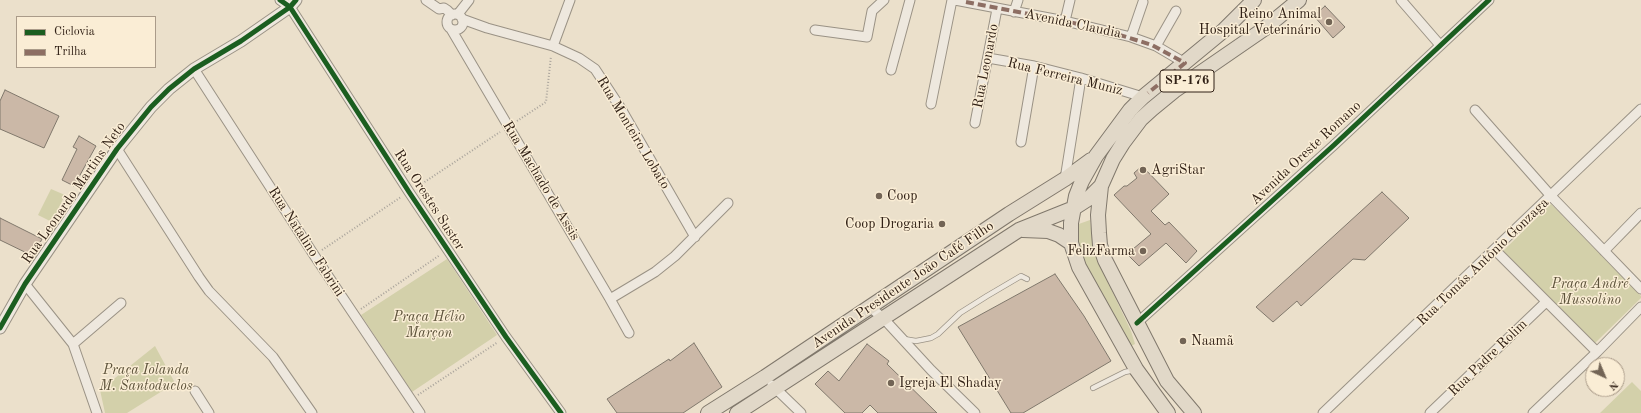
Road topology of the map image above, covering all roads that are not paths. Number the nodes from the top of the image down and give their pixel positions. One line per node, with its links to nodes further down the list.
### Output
1 (280, 0): 16 (street, Rua Orestes Suster)
2 (426, 0): 20 (street)
3 (470, 0): 20 (street)
4 (570, 0): 26 (street)
5 (884, 0): 23 (street)
6 (910, 0): 32 (street)
7 (954, 0): 14 (street, Avenida Claudia); 35 (street)
8 (1018, 0): 19 (street)
9 (1070, 0): 21 (street)
10 (1254, 0): 29 (main road, SP-176)
11 (1299, 0): 43 (main road, SP-176)
12 (1401, 0): 25 (street)
13 (1489, 0): 25 (street, Avenida Oreste Romano)
14 (966, 1): 17 (street, Avenida Claudia)
15 (1143, 2): 24 (street)
16 (293, 4): 31 (street, Rua Leonardo Martins Neto); 78 (street, Rua Orestes Suster)
17 (997, 9): 19 (street, Avenida Claudia); 28 (street, Rua Leonardo)
18 (1176, 11): 27 (street)
19 (1014, 12): 21 (street, Avenida Claudia)
20 (455, 17): 22 (street, Rua Machado de Assis); 22 (street); 26 (street, Rua Monteiro Lobato)
21 (1065, 21): 24 (street, Avenida Claudia)
22 (451, 29): 56 (street, Rua Machado de Assis)
23 (815, 30)
24 (1131, 37): 27 (street, Avenida Claudia)
25 (1440, 45): 62 (street, Avenida Oreste Romano)
26 (552, 46): 49 (street, Rua Monteiro Lobato)
27 (1156, 46): 29 (street, Avenida Claudia)
28 (988, 58): 30 (street, Rua Ferreira Muniz); 38 (street, Rua Leonardo)
29 (1185, 63): 34 (main road, SP-176)
30 (1034, 66): 33 (street, Rua Ferreira Muniz); 39 (street)
31 (194, 69): 40 (street, Rua Leonardo Martins Neto); 77 (street, Rua Natalino Fabrini)
32 (891, 70)
33 (1081, 78): 34 (street, Rua Ferreira Muniz); 42 (street)
34 (1143, 97): 41 (main road, SP-176)
35 (931, 104)
36 (1641, 109): 44 (street, Rua Tomás Antônio Gonzaga)
37 (1475, 110): 44 (street)
38 (975, 123)
39 (1021, 142)
40 (117, 149): 54 (street, Rua Leonardo Martins Neto); 76 (street)
41 (1096, 156): 42 (main road, Avenida Presidente João Café Filho); 46 (main road, SP-176)
42 (1065, 179): 59 (main road, Avenida Presidente João Café Filho)
43 (1101, 186): 46 (main road, Avenida Presidente João Café Filho); 62 (main road, SP-176)
44 (1551, 196): 51 (street, Rua Tomás Antônio Gonzaga); 52 (street)
45 (728, 202): 49 (street)
46 (1074, 208): 48 (main road, Avenida Presidente João Café Filho); 50 (main road, SP-176)
47 (1641, 213): 52 (street)
48 (1018, 230): 50 (main road); 61 (main road, Avenida Presidente João Café Filho)
49 (695, 236): 56 (street)
50 (1071, 243): 68 (main road, SP-176)
51 (1495, 250): 57 (street); 85 (street, Rua Tomás Antônio Gonzaga)
52 (1604, 251): 55 (street)
53 (1027, 279): 65 (lane)
54 (25, 284): 63 (street, Rua Leonardo Martins Neto); 66 (street)
55 (1641, 289)
56 (610, 298): 64 (street, Rua Machado de Assis)
57 (1546, 302): 67 (street); 86 (street, Rua Padre Rolim)
58 (121, 303): 66 (street)
59 (870, 307): 61 (street); 69 (main road, Avenida Presidente João Café Filho)
60 (1641, 307): 67 (street)
61 (884, 319): 65 (street); 71 (main road, Avenida Presidente João Café Filho)
62 (1137, 323): 70 (main road, SP-176)
63 (0, 328)
64 (629, 333)
65 (902, 339): 82 (street)
66 (73, 344): 74 (street)
67 (1597, 352): 87 (street)
68 (1136, 369): 70 (main road); 72 (lane); 83 (main road, SP-176)
69 (765, 377): 71 (street); 79 (main road, Avenida Presidente João Café Filho)
70 (1167, 381): 84 (main road, SP-176)
71 (775, 388): 80 (main road, Avenida Presidente João Café Filho); 81 (street)
72 (1093, 388)
73 (195, 391): 75 (street)
74 (97, 413)
75 (209, 413)
76 (312, 413)
77 (420, 413)
78 (561, 413)
79 (708, 413)
80 (737, 413)
81 (801, 413)
82 (976, 413)
83 (1168, 413)
84 (1194, 413)
85 (1323, 413)
86 (1430, 413)
87 (1533, 413)

